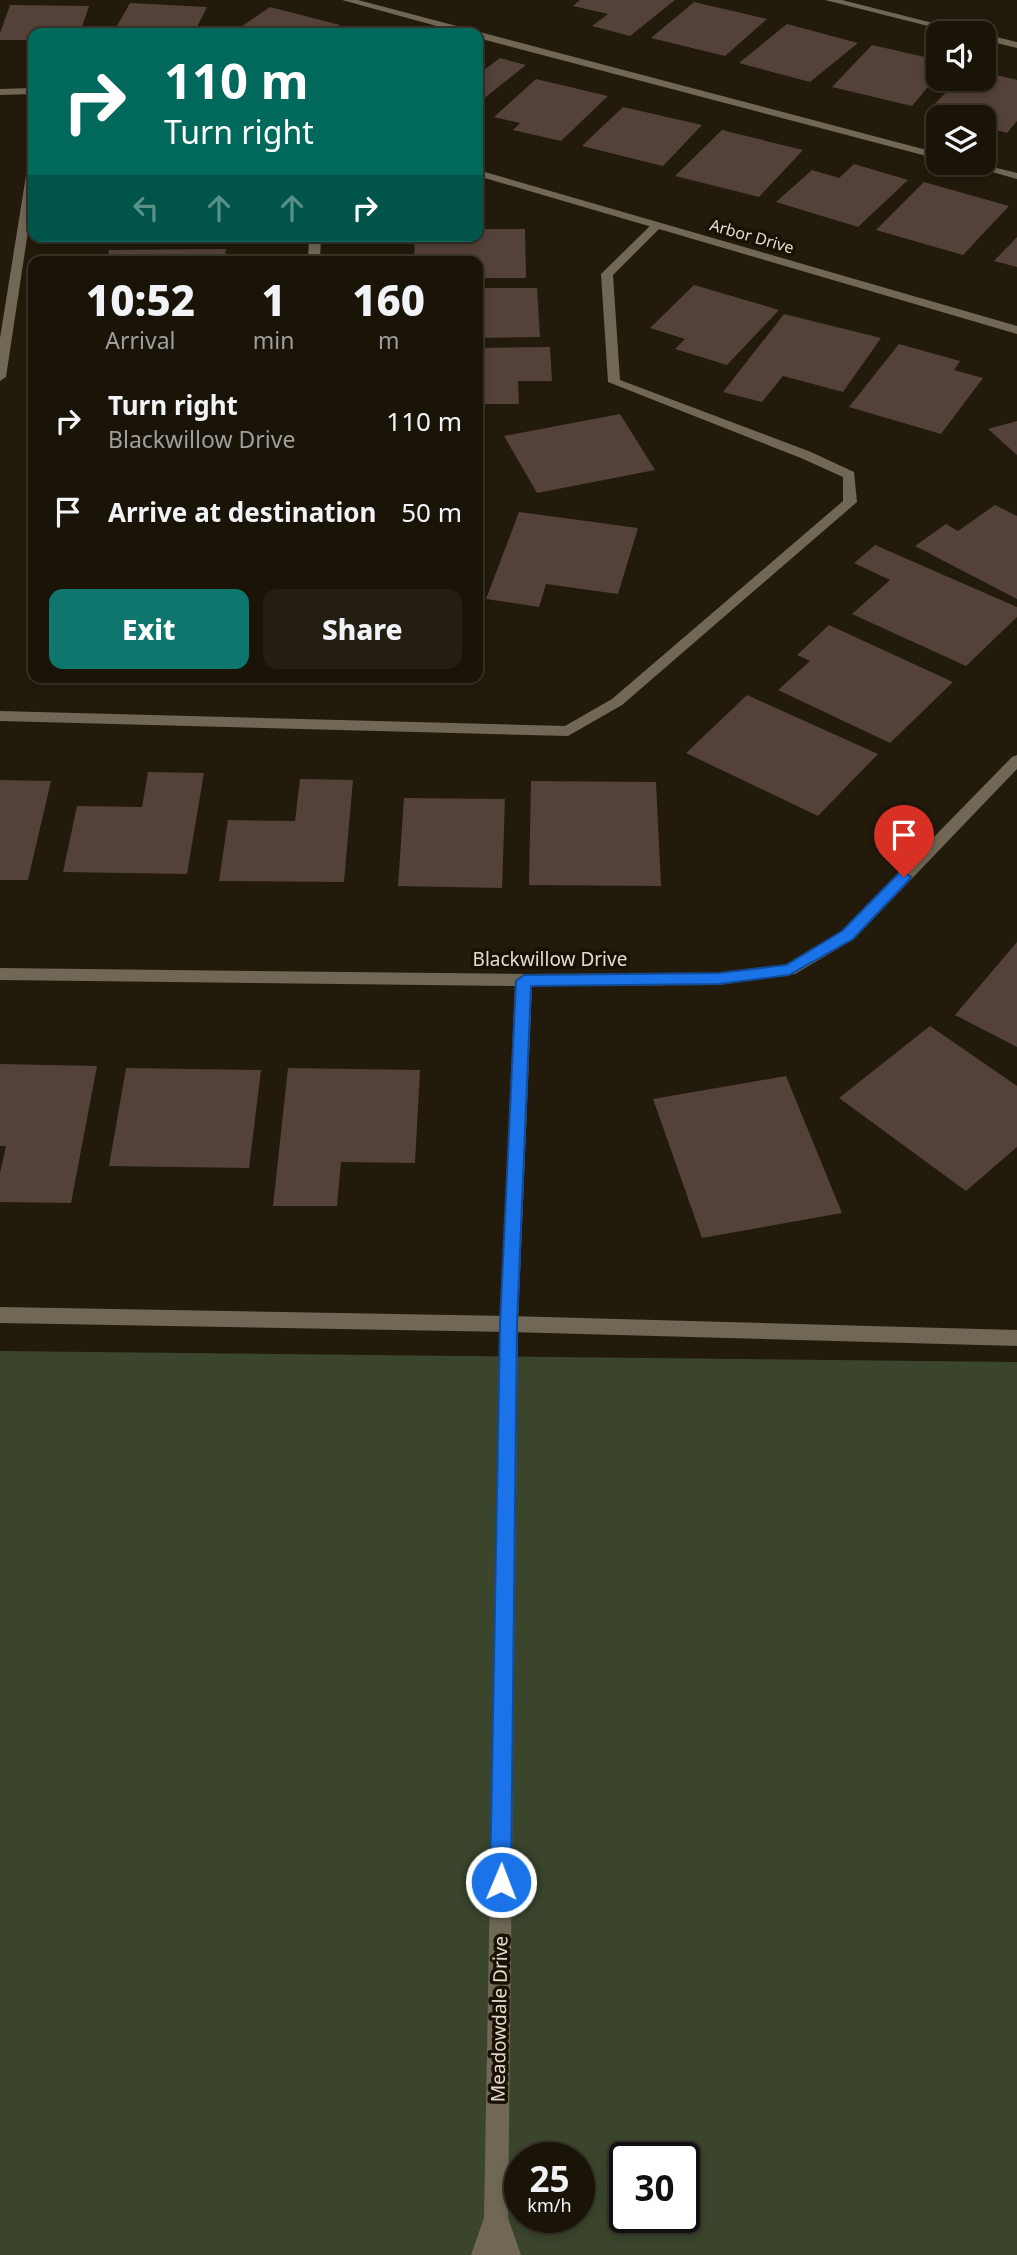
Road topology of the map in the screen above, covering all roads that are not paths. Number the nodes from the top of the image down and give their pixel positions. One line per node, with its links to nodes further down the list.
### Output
1 (347, 0): 4 (street)
2 (830, 0): 3 (street)
3 (926, 23)
4 (452, 28)
5 (483, 36): 10 (street)
6 (996, 40): 7 (street)
7 (1017, 46)
8 (28, 91): 9 (street)
9 (0, 92)
10 (926, 153)
11 (996, 171): 13 (street)
12 (483, 174): 15 (street, Arbor Drive)
13 (1017, 176)
14 (28, 195): 17 (street)
15 (657, 225): 16 (street, Arbor Drive); 18 (street)
16 (1017, 330)
17 (0, 377)
18 (0, 716)
19 (1017, 760): 21 (street, Blackwillow Drive)
20 (0, 974): 21 (street, Blackwillow Drive)
21 (524, 981): 23 (street, Meadowdale Drive)
22 (0, 1315): 23 (street)
23 (509, 1324): 24 (street); 25 (street, Meadowdale Drive)
24 (1017, 1338)
25 (496, 2218): 26 (street, Meadowdale Drive); 27 (street, Meadowdale Drive)
26 (484, 2255)
27 (508, 2255)

